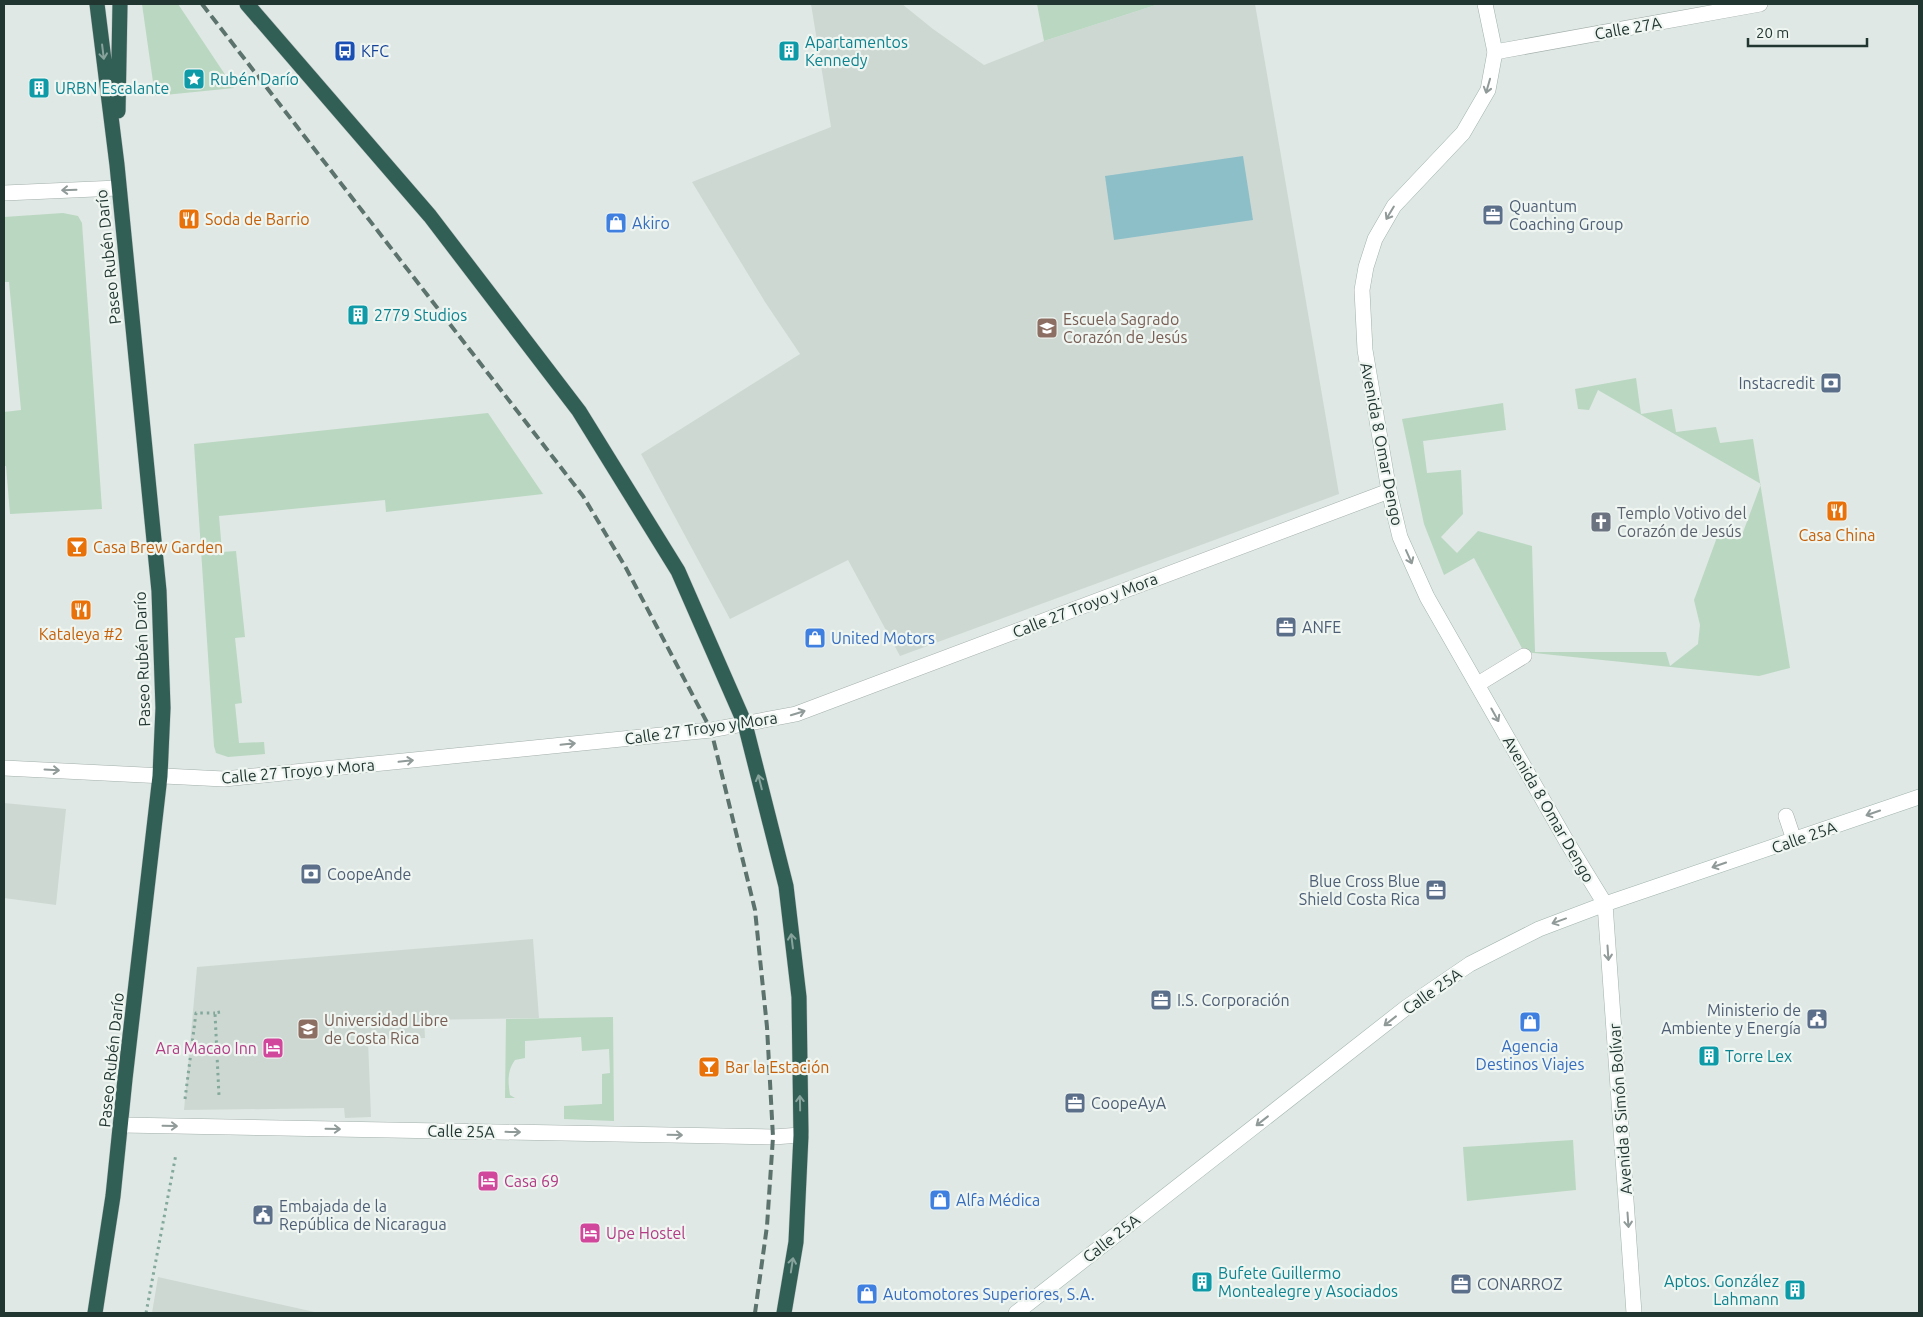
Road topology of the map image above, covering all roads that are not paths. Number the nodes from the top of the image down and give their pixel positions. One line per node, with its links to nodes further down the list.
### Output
1 (97, 4): 7 (highway, Paseo Rubén Darío, one-way to 7)
2 (120, 4): 7 (highway)
3 (247, 4): 13 (highway)
4 (1485, 4): 6 (street, Avenida 8 Omar Dengo)
5 (1760, 4): 6 (street, Calle 27A)
6 (1495, 52): 10 (street, Avenida 8 Omar Dengo, one-way to 10)
7 (117, 165): 8 (highway, Paseo Rubén Darío)
8 (118, 188): 9 (street, one-way to 9); 15 (highway, Paseo Rubén Darío)
9 (4, 192)
10 (1389, 491): 12 (street, Avenida 8 Omar Dengo, one-way to 12); 13 (street, Calle 27 Troyo y Mora, one-way to 10)
11 (1524, 656): 12 (street)
12 (1478, 684): 19 (street, Avenida 8 Omar Dengo, one-way to 19)
13 (745, 724): 15 (street, Calle 27 Troyo y Mora, one-way to 13); 21 (highway, one-way to 13)
14 (4, 768): 15 (street, Calle 27 Troyo y Mora, one-way to 15)
15 (160, 776): 20 (highway, Paseo Rubén Darío)
16 (1919, 797): 18 (street, Calle 25A, one-way to 18)
17 (1786, 816): 18 (street)
18 (1794, 840): 19 (street, Calle 25A, one-way to 19)
19 (1605, 904): 22 (street, Calle 25A, one-way to 22); 25 (street, Avenida 8 Simón Bolívar, one-way to 25)
20 (122, 1125): 21 (street, Calle 25A, one-way to 21); 23 (highway, Paseo Rubén Darío)
21 (801, 1135): 24 (highway, one-way to 21)
22 (1019, 1312)
23 (95, 1313)
24 (784, 1313)
25 (1634, 1313)

